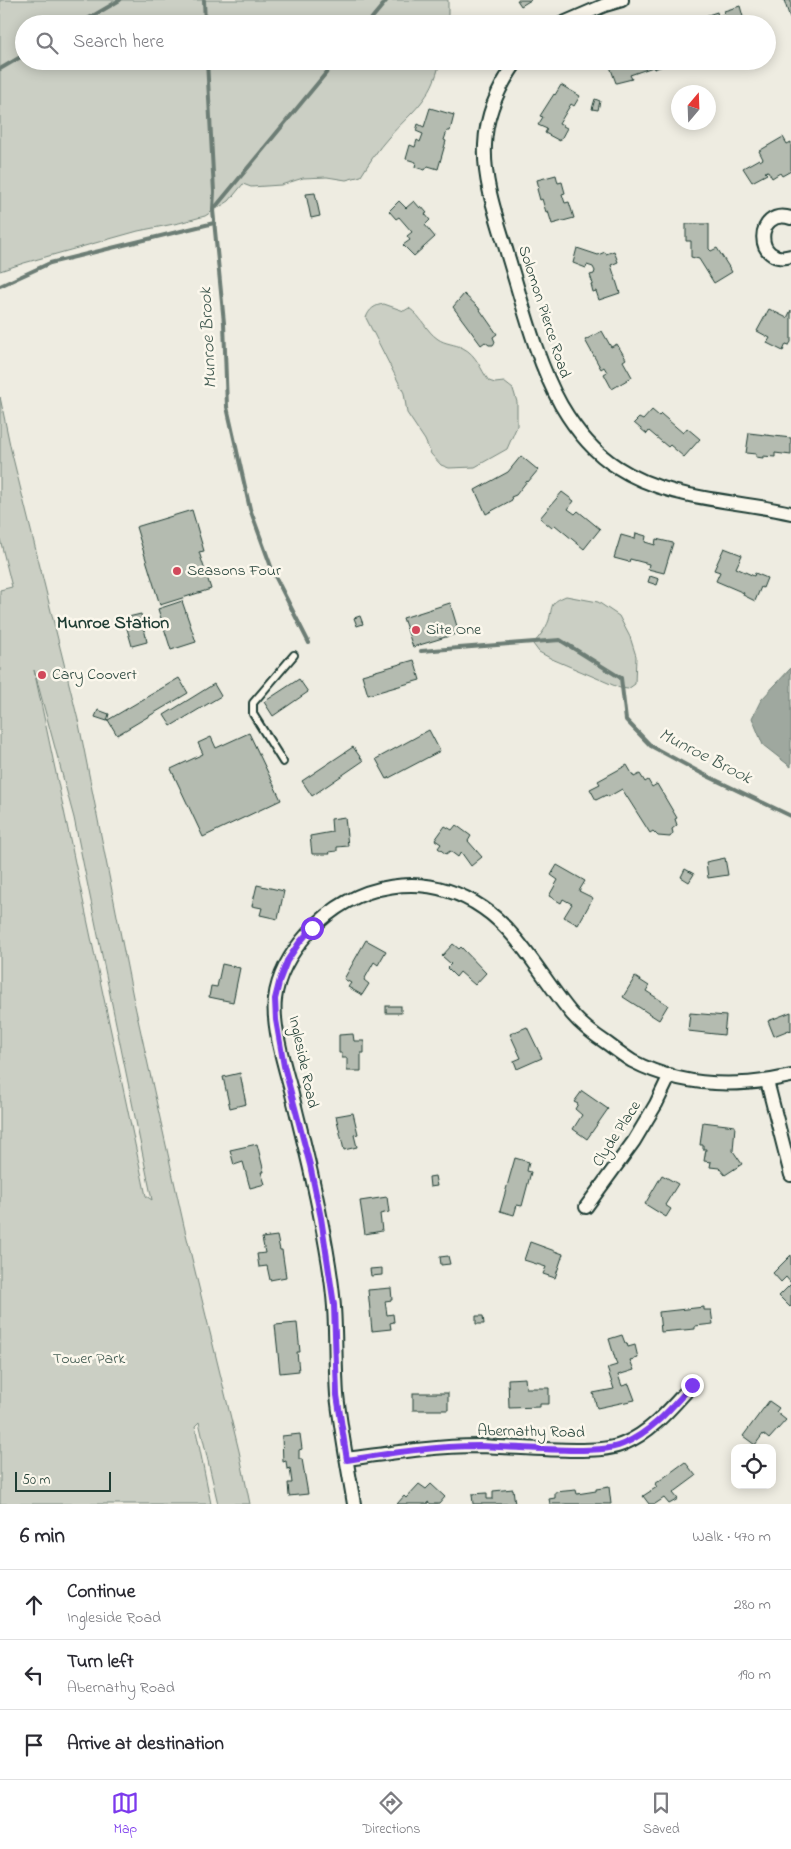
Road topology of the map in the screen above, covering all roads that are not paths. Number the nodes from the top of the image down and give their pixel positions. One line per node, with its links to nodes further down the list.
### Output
1 (622, 0): 2 (street)
2 (584, 15)
3 (510, 70): 6 (street, Solomon Pierce Road)
4 (791, 218): 5 (street)
5 (791, 256)
6 (791, 513)
7 (294, 655): 8 (lane)
8 (282, 762)
9 (670, 1075): 11 (street, Ingleside Road); 13 (street, Clyde Place); 15 (street, Ingleside Road)
10 (791, 1076): 11 (street, Ingleside Road)
11 (767, 1081): 12 (street)
12 (791, 1175)
13 (586, 1207)
14 (692, 1385): 15 (street, Abernathy Road)
15 (347, 1460): 16 (street, Ingleside Road)
16 (354, 1504)

